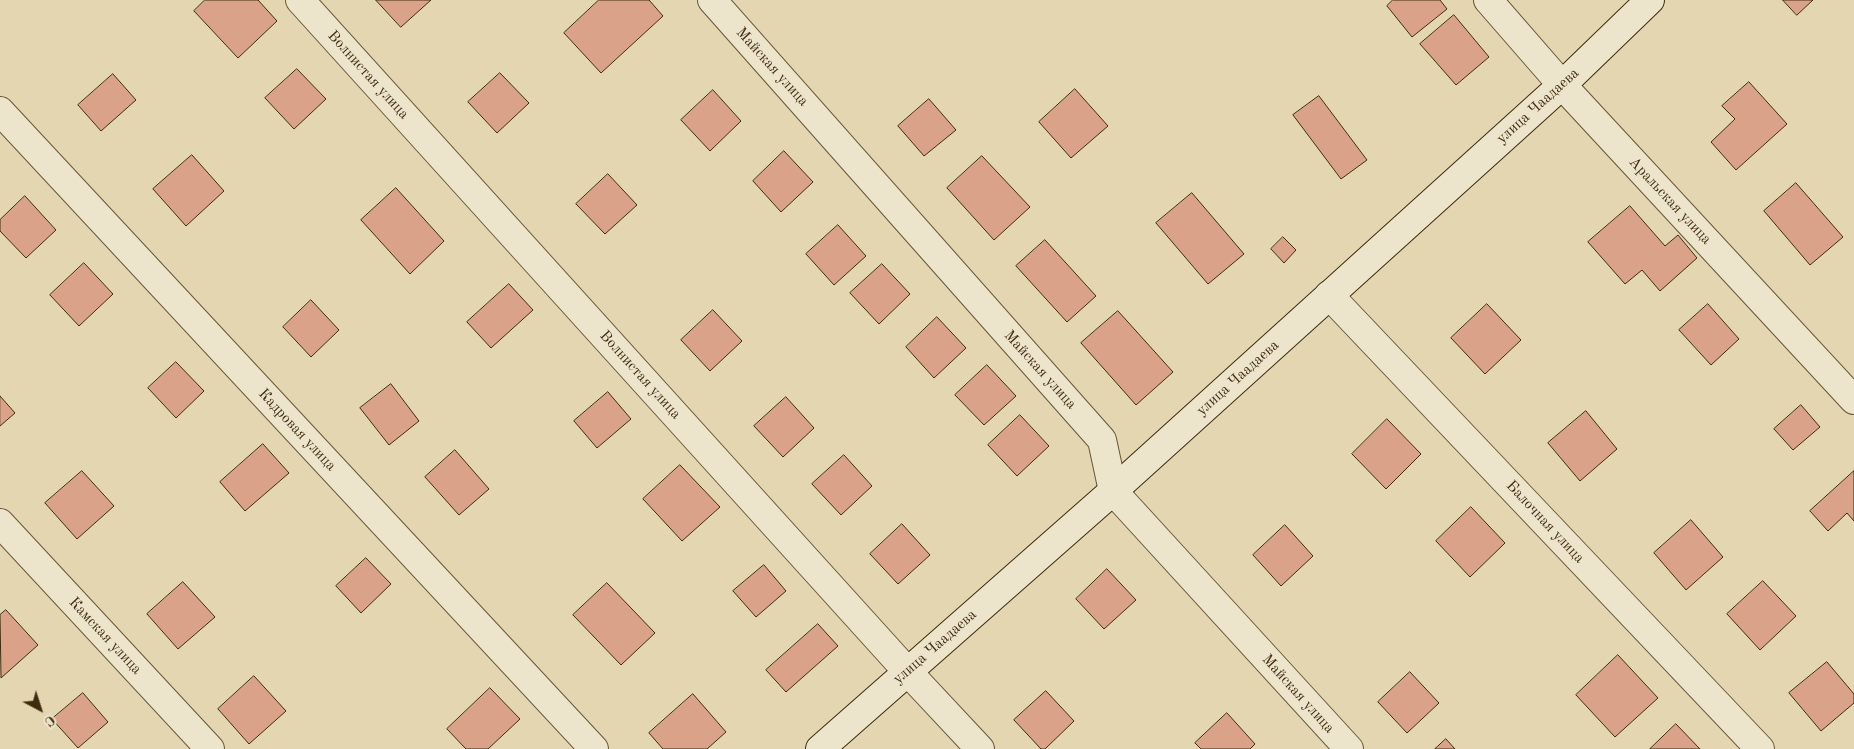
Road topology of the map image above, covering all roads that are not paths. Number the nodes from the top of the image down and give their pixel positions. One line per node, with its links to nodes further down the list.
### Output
1 (300, 0): 11 (street, Волнистая улица)
2 (712, 0): 9 (street, Майская улица)
3 (1488, 0): 5 (street, Аральская улица)
4 (1650, 0): 5 (street, улица Чаадаева)
5 (1562, 85): 7 (street, улица Чаадаева); 8 (street, Аральская улица)
6 (0, 110): 13 (street, Кадровая улица)
7 (1329, 295): 9 (street, улица Чаадаева); 17 (street, Балочная улица)
8 (1854, 400)
9 (1113, 491): 11 (street, улица Чаадаева); 16 (street, Майская улица)
10 (0, 523): 12 (street, Камская улица)
11 (907, 671): 14 (street, улица Чаадаева); 15 (street, Волнистая улица)
12 (210, 749)
13 (594, 749)
14 (820, 749)
15 (980, 749)
16 (1348, 749)
17 (1760, 749)

